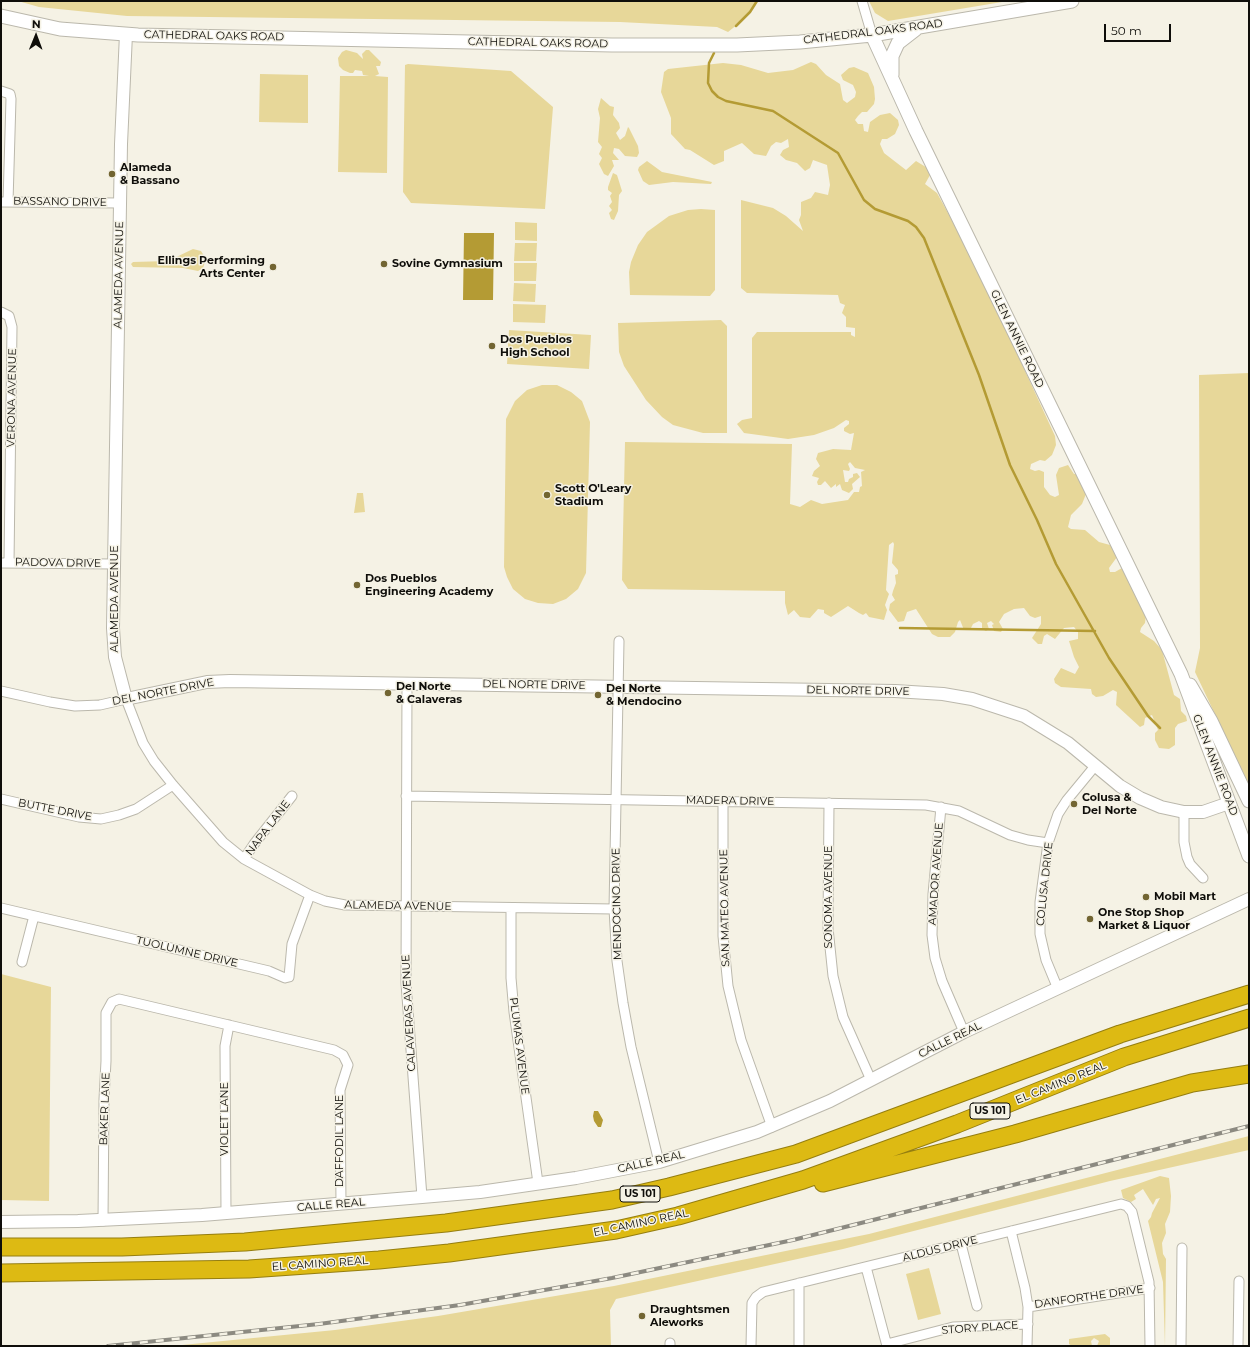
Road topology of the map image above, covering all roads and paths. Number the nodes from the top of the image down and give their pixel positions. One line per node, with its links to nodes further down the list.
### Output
1 (862, 1): 6 (street, GLEN ANNIE ROAD)
2 (1072, 1): 4 (main road, CATHEDRAL OAKS ROAD)
3 (1, 16): 5 (main road, CATHEDRAL OAKS ROAD)
4 (917, 28): 6 (main road, CATHEDRAL OAKS ROAD); 7 (main road)
5 (126, 34): 6 (main road, CATHEDRAL OAKS ROAD); 10 (street, ALAMEDA AVENUE)
6 (872, 35): 7 (main road, GLEN ANNIE ROAD)
7 (893, 81): 15 (main road, GLEN ANNIE ROAD)
8 (1, 91): 9 (street)
9 (4, 202): 10 (street, BASSANO DRIVE)
10 (120, 203): 13 (street, ALAMEDA AVENUE)
11 (1, 312): 12 (street, VERONA AVENUE)
12 (5, 563): 13 (street, PADOVA DRIVE)
13 (114, 564): 19 (street, ALAMEDA AVENUE)
14 (619, 641): 17 (street, MENDOCINO DRIVE)
15 (1182, 674): 27 (main road, GLEN ANNIE ROAD); 29 (main road, GLEN ANNIE ROAD)
16 (407, 683): 17 (street, DEL NORTE DRIVE); 19 (street, DEL NORTE DRIVE); 23 (street, CALAVERAS AVENUE)
17 (619, 687): 20 (street, DEL NORTE DRIVE); 25 (street, MENDOCINO DRIVE)
18 (1, 691): 19 (street, DEL NORTE DRIVE)
19 (126, 699): 21 (street, ALAMEDA AVENUE)
20 (1095, 766): 31 (street, DEL NORTE DRIVE); 32 (street, COLUSA DRIVE)
21 (173, 785): 24 (street, BUTTE DRIVE); 34 (street, ALAMEDA AVENUE)
22 (292, 796): 34 (street, NAPA LANE)
23 (406, 796): 25 (street, MADERA DRIVE); 38 (street, CALAVERAS AVENUE)
24 (1, 799)
25 (616, 800): 26 (street, MADERA DRIVE); 41 (street, MENDOCINO DRIVE)
26 (723, 801): 28 (street, MADERA DRIVE); 53 (street, SAN MATEO AVENUE)
27 (1249, 801)
28 (829, 803): 30 (street, MADERA DRIVE); 52 (street, SONOMA AVENUE)
29 (1229, 803): 31 (street, DEL NORTE DRIVE); 33 (main road, GLEN ANNIE ROAD)
30 (941, 807): 32 (street, MADERA DRIVE); 49 (street, AMADOR AVENUE)
31 (1184, 812): 35 (street)
32 (1048, 843): 45 (street, COLUSA DRIVE)
33 (1249, 856)
34 (244, 859): 36 (street, ALAMEDA AVENUE)
35 (1203, 878)
36 (310, 895): 38 (street, ALAMEDA AVENUE); 42 (street, TUOLUMNE DRIVE)
37 (1249, 899): 45 (street, CALLE REAL)
38 (406, 906): 40 (street, ALAMEDA AVENUE); 56 (street, CALAVERAS AVENUE)
39 (1, 908): 42 (street, TUOLUMNE DRIVE)
40 (511, 908): 41 (street, ALAMEDA AVENUE); 55 (street, PLUMAS AVENUE)
41 (614, 909): 54 (street, MENDOCINO DRIVE)
42 (34, 916): 43 (street)
43 (22, 962)
44 (1249, 983): 50 (highway)
45 (1058, 989): 49 (street, CALLE REAL)
46 (1249, 994): 50 (highway, US 101)
47 (1249, 1018): 57 (highway, EL CAMINO REAL / US 101)
48 (229, 1025): 58 (street, DAFFODIL LANE); 59 (street, VIOLET LANE); 60 (street, BAKER LANE)
49 (964, 1032): 52 (street, CALLE REAL)
50 (1120, 1034): 64 (highway, US 101)
51 (1249, 1074): 57 (highway)
52 (871, 1080): 53 (street, CALLE REAL)
53 (772, 1126): 54 (street, CALLE REAL)
54 (659, 1162): 55 (street, CALLE REAL)
55 (538, 1183): 56 (street, CALLE REAL)
56 (422, 1198): 58 (street, CALLE REAL)
57 (729, 1202): 67 (highway, EL CAMINO REAL / US 101)
58 (341, 1204): 59 (street, CALLE REAL)
59 (226, 1214): 60 (street, CALLE REAL)
60 (103, 1220): 61 (street, CALLE REAL)
61 (1, 1222)
62 (1011, 1231): 63 (street, ALDUS DRIVE); 70 (street, ALDUS DRIVE); 72 (street)
63 (961, 1244): 66 (street, ALDUS DRIVE); 71 (street)
64 (1, 1247)
65 (1182, 1248): 79 (street)
66 (866, 1267): 69 (street, ALDUS DRIVE); 74 (street)
67 (1, 1273)
68 (1239, 1281): 80 (street)
69 (799, 1283): 75 (street, ALDUS DRIVE); 76 (street)
70 (1150, 1288): 72 (street, DANFORTHE DRIVE); 78 (street)
71 (977, 1306)
72 (1028, 1306): 73 (street)
73 (1028, 1324): 74 (street, STORY PLACE); 77 (street)
74 (887, 1345)
75 (752, 1346)
76 (799, 1346)
77 (1027, 1346)
78 (1150, 1346)
79 (1181, 1346)
80 (1238, 1346)

